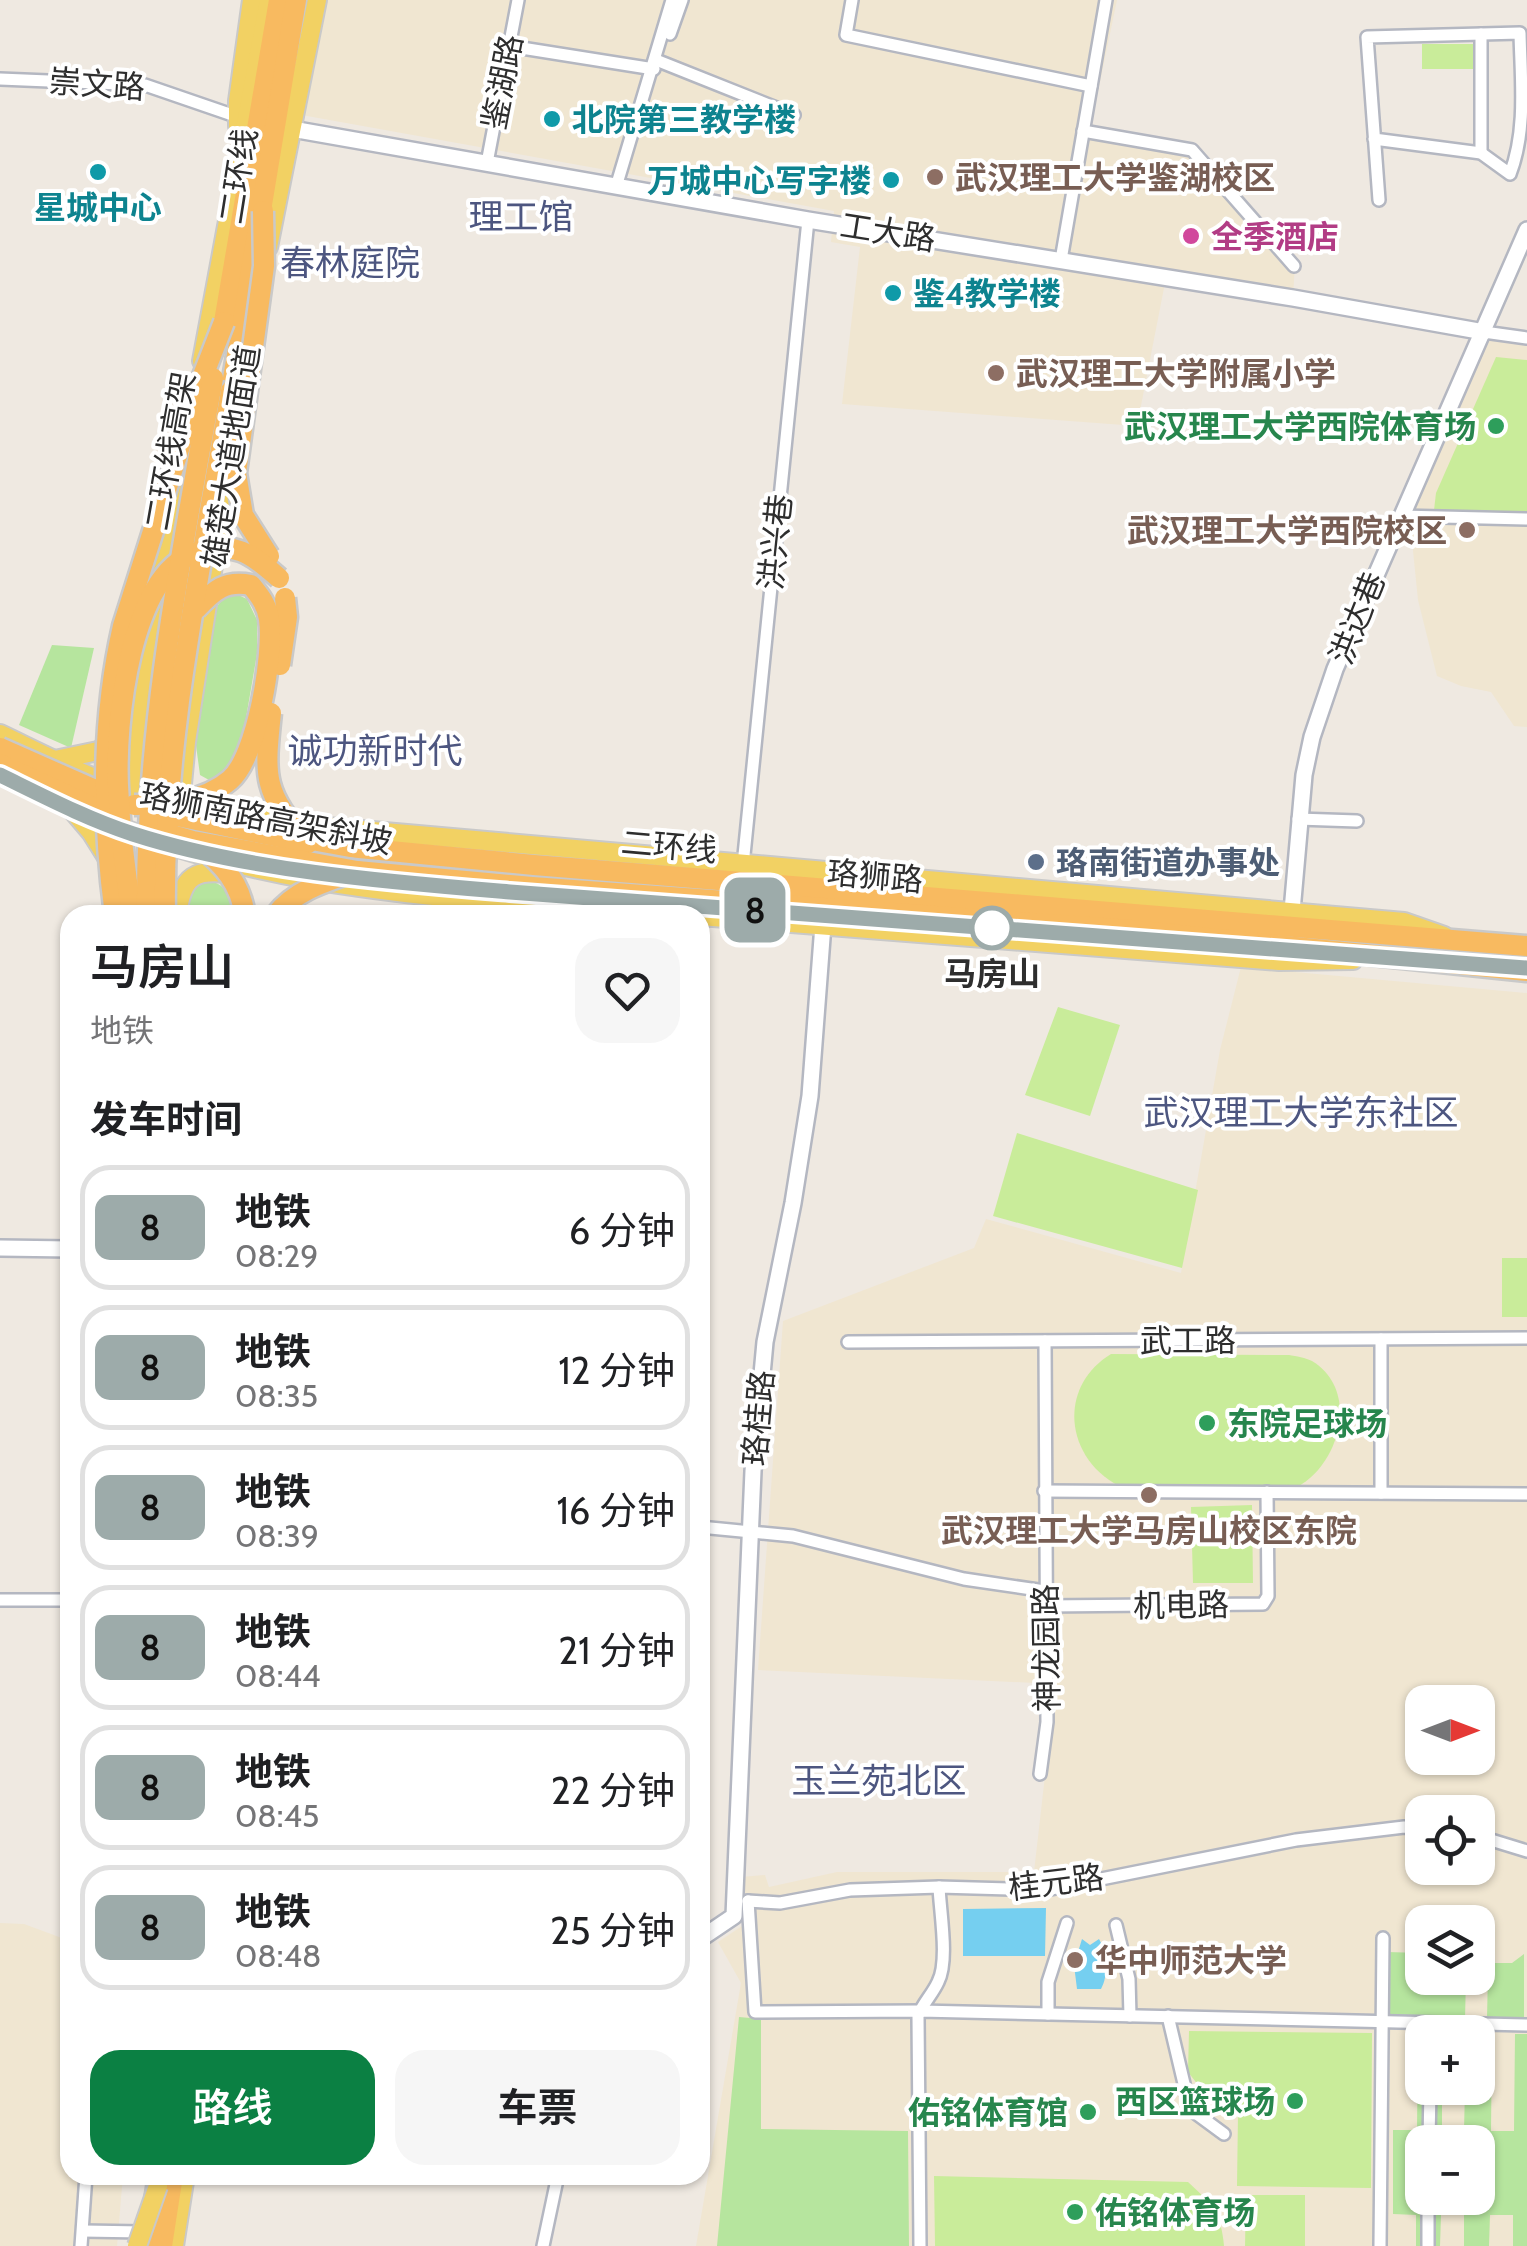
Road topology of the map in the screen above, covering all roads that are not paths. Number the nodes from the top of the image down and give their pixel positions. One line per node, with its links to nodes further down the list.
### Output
1 (252, 0): 18 (main road)
2 (269, 0): 18 (main road)
3 (279, 0): 31 (highway, 二环线高架)
4 (296, 0): 26 (highway, 二环线)
5 (317, 0): 19 (main road, 雄楚大道地面道)
6 (514, 0): 12 (street, 鉴湖路); 23 (street, 鉴湖路)
7 (672, 0): 13 (street)
8 (682, 0): 13 (street)
9 (852, 0): 15 (street)
10 (1106, 0): 15 (street)
11 (1480, 34): 16 (street); 21 (street); 22 (street)
12 (509, 46): 13 (street); 23 (street, 鉴湖路)
13 (656, 63): 17 (street); 24 (street)
14 (0, 79): 18 (street, 崇文路)
15 (1091, 86): 20 (street)
16 (1524, 91): 22 (street)
17 (794, 115)
18 (243, 119): 38 (main road, 雄楚大道地面道)
19 (292, 129): 23 (street, 工大路); 40 (main road, 雄楚大道地面道)
20 (1083, 131): 29 (street); 30 (street)
21 (1374, 139): 22 (street); 25 (street)
22 (1481, 154)
23 (484, 162): 24 (street, 工大路)
24 (616, 186): 27 (street, 工大路)
25 (1379, 200)
26 (263, 212): 36 (highway, bridge); 37 (highway, 二环线, bridge)
27 (808, 220): 29 (street, 工大路); 54 (street, 洪兴巷)
28 (1527, 230): 32 (street, 洪达巷)
29 (1061, 260): 32 (street, 工大路)
30 (1294, 266)
31 (224, 322): 59 (highway, bridge); 62 (highway, 二环线高架, bridge)
32 (1484, 332): 33 (street); 34 (street, 洪达巷)
33 (1527, 338)
34 (1400, 516): 35 (street); 49 (street, 洪达巷)
35 (1527, 519)
36 (280, 578): 52 (highway, bridge); 60 (highway, bridge)
37 (196, 604): 45 (highway, bridge); 63 (highway, 二环线, bridge)
38 (140, 704): 42 (main road); 45 (main road, 雄楚大道地面道)
39 (0, 734): 42 (main road, 珞狮路)
40 (186, 742): 47 (main road, 雄楚大道地面道); 48 (main road)
41 (0, 748): 45 (highway, 二环线, bridge)
42 (54, 761): 45 (main road, 珞狮路)
43 (0, 764): 53 (highway, 珞狮南路高架斜坡, bridge)
44 (0, 773): 46 (main road)
45 (132, 798): 47 (main road, 珞狮路); 51 (main road, 雄楚大道地面道); 52 (highway, 二环线, bridge)
46 (68, 804): 51 (main road); 58 (main road)
47 (180, 805): 48 (main road, 珞狮路); 53 (main road, 雄楚大道地面道)
48 (220, 813): 54 (main road, 珞狮路)
49 (1298, 820): 50 (street); 69 (street, 洪达巷)
50 (1358, 821)
51 (126, 830): 53 (main road); 61 (main road, 雄楚大道地面道)
52 (308, 843): 72 (highway, 二环线)
53 (185, 844): 55 (highway, 珞狮南路高架斜坡, bridge); 56 (main road); 64 (main road, 雄楚大道地面道); 66 (highway, bridge)
54 (743, 865): 69 (main road, 珞狮路)
55 (358, 870): 57 (highway, 珞狮南路高架斜坡); 67 (highway, bridge)
56 (298, 875): 65 (main road); 68 (main road)
57 (532, 887): 74 (highway, 二环线)
58 (122, 905)
59 (123, 905)
60 (124, 905)
61 (124, 905)
62 (147, 905)
63 (165, 905)
64 (177, 905)
65 (178, 905)
66 (243, 905)
67 (285, 905)
68 (560, 905)
69 (1292, 911): 72 (main road, 珞狮路)
70 (710, 917): 71 (main road, 珞狮路)
71 (823, 924): 74 (main road, 珞狮路); 87 (street, 珞桂路)
72 (1449, 938): 73 (highway, 二环线)
73 (1527, 943)
74 (1388, 959): 75 (highway, 二环线)
75 (1527, 974)
76 (0, 1248): 77 (street)
77 (60, 1249)
78 (1527, 1338): 79 (street, 武工路)
79 (1381, 1339): 80 (street, 武工路); 84 (street)
80 (1045, 1341): 81 (street, 武工路); 82 (street, 神龙园路)
81 (848, 1342)
82 (1044, 1492): 83 (street); 88 (street, 神龙园路)
83 (1267, 1492): 84 (street); 91 (street, 机电路)
84 (1381, 1493): 85 (street)
85 (1527, 1494)
86 (710, 1528): 87 (street)
87 (750, 1534): 88 (street); 98 (street, 珞桂路)
88 (1045, 1591): 91 (street, 神龙园路)
89 (0, 1600): 90 (street)
90 (60, 1600)
91 (1045, 1606): 92 (street, 神龙园路)
92 (1040, 1774)
93 (1405, 1826): 96 (street, 桂元路)
94 (1495, 1841): 95 (street)
95 (1527, 1851)
96 (939, 1887): 97 (street, 桂元路); 103 (street)
97 (748, 1901): 98 (street); 103 (street)
98 (734, 1916): 101 (street)
99 (1067, 1922): 104 (street)
100 (1116, 1925): 105 (street)
101 (710, 1932)
102 (1384, 1938): 107 (street)
103 (920, 2011): 104 (street); 124 (street)
104 (1048, 2014): 105 (street)
105 (1130, 2016): 106 (street)
106 (1168, 2016): 107 (street); 111 (street)
107 (1382, 2022): 109 (street); 125 (street)
108 (1527, 2024): 110 (street)
109 (1405, 2025)
110 (1495, 2025)
111 (1224, 2134)
112 (85, 2185): 118 (street)
113 (158, 2185): 119 (highway, bridge)
114 (160, 2185): 121 (highway)
115 (183, 2185): 122 (main road)
116 (556, 2185): 123 (street)
117 (1428, 2215): 126 (street)
118 (83, 2231): 119 (street); 120 (street)
119 (142, 2243)
120 (81, 2246)
121 (162, 2246)
122 (174, 2246)
123 (543, 2246)
124 (920, 2246)
125 (1380, 2246)
126 (1428, 2246)

